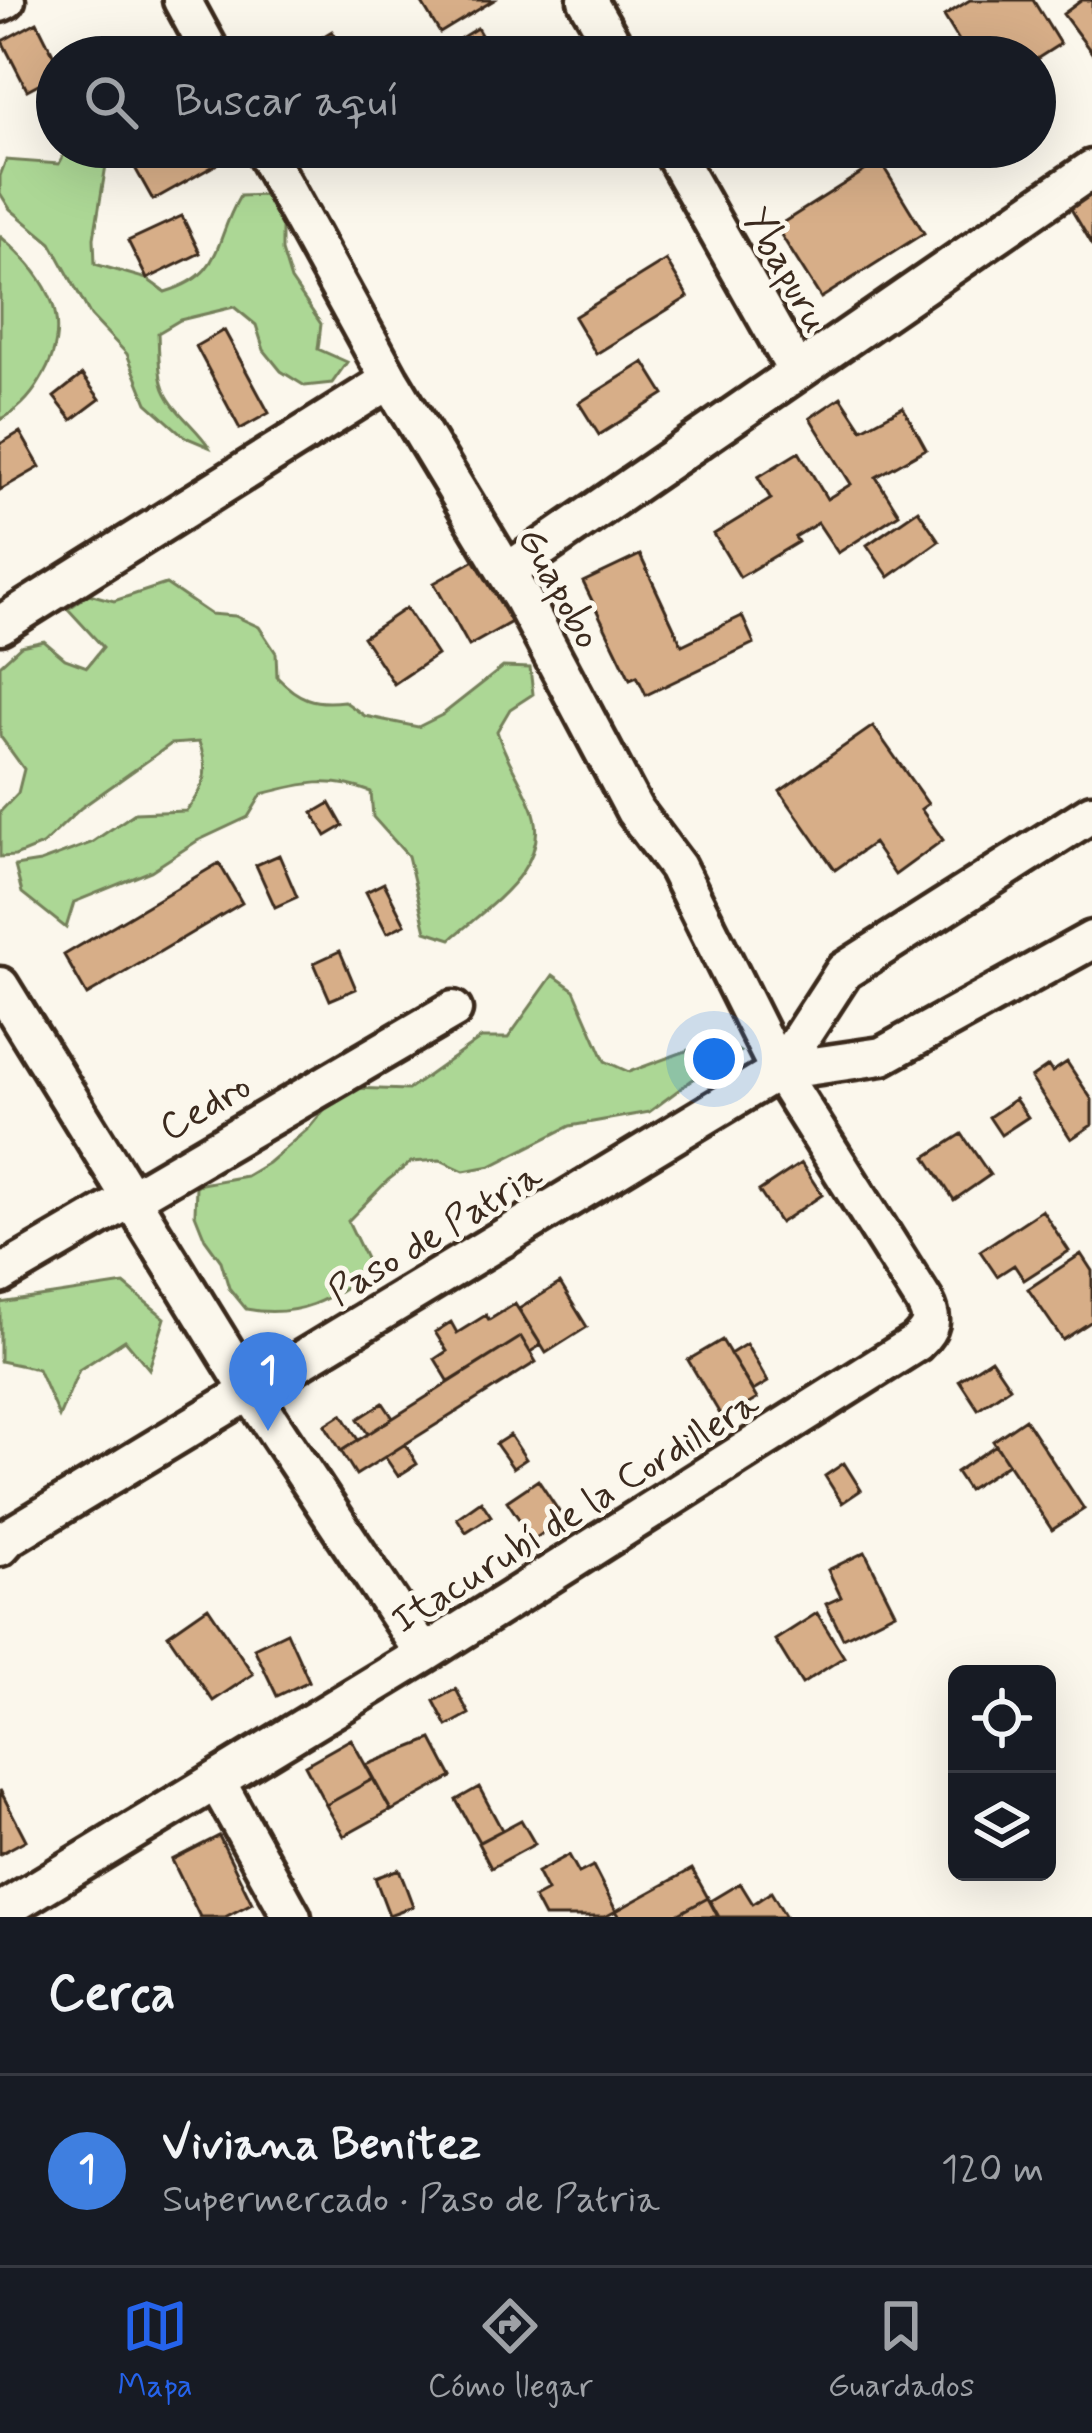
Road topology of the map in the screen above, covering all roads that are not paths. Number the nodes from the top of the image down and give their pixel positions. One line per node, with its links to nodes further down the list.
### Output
1 (182, 0): 3 (street)
2 (587, 0): 4 (street)
3 (202, 36)
4 (608, 36)
5 (274, 168): 9 (street, Guapobo)
6 (682, 168): 8 (street, Ybapuru)
7 (1092, 169): 8 (street)
8 (796, 370): 10 (street)
9 (390, 380): 10 (street, Guapobo); 11 (street)
10 (507, 572): 16 (street, Guapobo)
11 (0, 625)
12 (1092, 813): 16 (street, Paso de Patria)
13 (1092, 940): 16 (street, Paso de Patria)
14 (0, 986): 17 (street)
15 (453, 1010): 17 (street, Cedro)
16 (779, 1071): 19 (street, Paso de Patria); 21 (street, Itacurubí de la Cordillera)
17 (128, 1197): 18 (street, Cedro); 19 (street)
18 (0, 1275)
19 (251, 1393): 20 (street, Paso de Patria); 21 (street)
20 (3, 1541)
21 (424, 1654): 22 (street, Itacurubí de la Cordillera)
22 (217, 1782): 23 (street, Itacurubí de la Cordillera); 24 (street)
23 (0, 1912)
24 (292, 1917)

